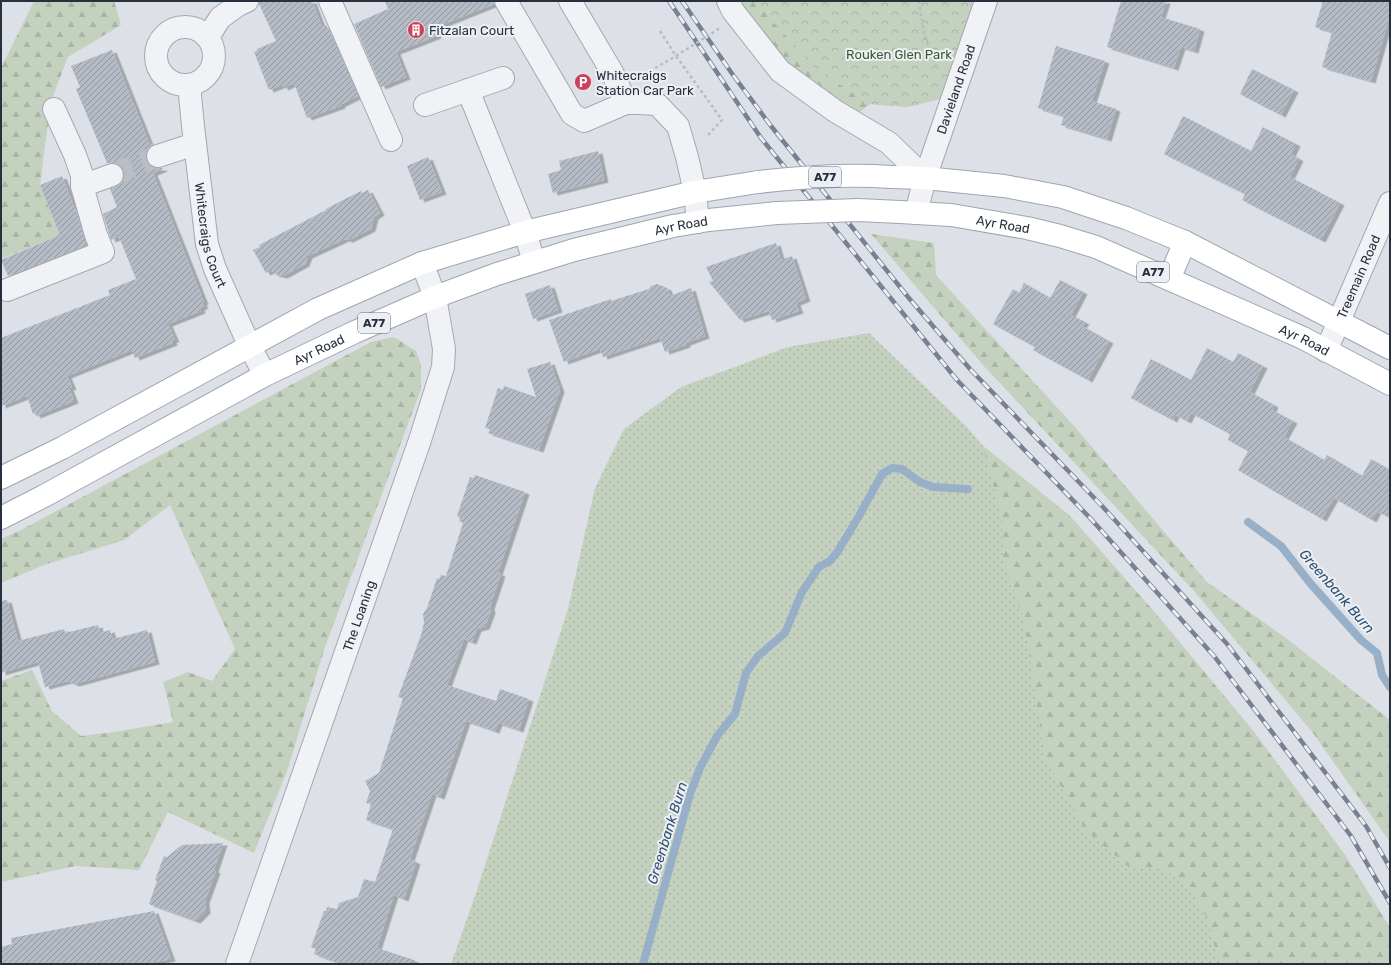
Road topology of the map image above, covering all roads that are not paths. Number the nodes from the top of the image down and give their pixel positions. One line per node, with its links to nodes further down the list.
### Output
1 (246, 1): 7 (street)
2 (330, 1): 14 (street)
3 (506, 1): 11 (street)
4 (570, 1): 11 (street)
5 (728, 1): 18 (street)
6 (986, 1): 18 (street, Davieland Road)
7 (208, 37): 9 (street); 9 (street)
8 (503, 78): 10 (street)
9 (189, 85): 15 (street, Whitecraigs Court)
10 (468, 90): 12 (street); 24 (street)
11 (626, 103): 20 (street)
12 (425, 105)
13 (54, 109): 19 (street)
14 (391, 140)
15 (195, 144): 16 (street); 32 (street, Whitecraigs Court)
16 (158, 156)
17 (112, 175): 19 (street)
18 (925, 178): 20 (main road, A77, bridge); 22 (street, Davieland Road); 25 (main road, A77)
19 (82, 186): 29 (street)
20 (694, 192): 23 (street); 24 (main road, A77)
21 (1390, 203): 31 (street, Treemain Road)
22 (908, 212): 23 (main road, Ayr Road / A77, bridge); 28 (main road, Ayr Road / A77)
23 (698, 222): 26 (main road, Ayr Road / A77)
24 (525, 232): 26 (street); 27 (main road, A77)
25 (1185, 242): 28 (main road); 31 (main road, A77)
26 (534, 262): 30 (main road, Ayr Road / A77)
27 (422, 263): 30 (street, The Loaning); 32 (main road, A77)
28 (1169, 279): 34 (main road, Ayr Road / A77)
29 (7, 290)
30 (435, 297): 35 (main road, Ayr Road / A77); 39 (street, The Loaning)
31 (1338, 322): 33 (main road, A77); 34 (street, Treemain Road)
32 (250, 347): 35 (street, Whitecraigs Court); 37 (main road, A77)
33 (1390, 348)
34 (1326, 351): 36 (main road, Ayr Road / A77)
35 (265, 375): 38 (main road, Ayr Road / A77)
36 (1390, 384)
37 (1, 478)
38 (1, 518)
39 (237, 964)

